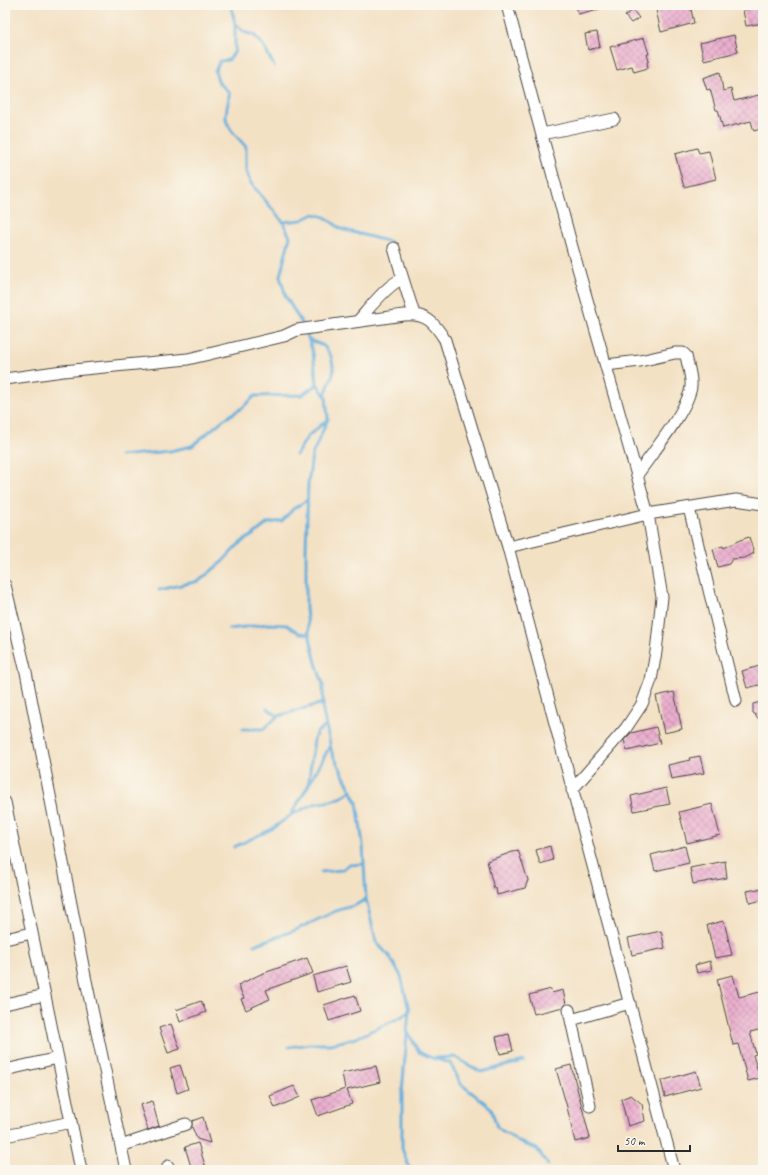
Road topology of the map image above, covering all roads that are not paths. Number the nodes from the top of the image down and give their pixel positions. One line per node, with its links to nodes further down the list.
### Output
1 (508, 5): 3 (street)
2 (614, 119): 3 (street)
3 (542, 134): 8 (street)
4 (394, 248): 5 (street)
5 (403, 279): 6 (street); 7 (street)
6 (414, 314): 7 (street); 14 (street)
7 (358, 321): 9 (street)
8 (606, 365): 10 (street); 10 (street)
9 (5, 379)
10 (637, 475): 13 (street)
11 (763, 504): 12 (street)
12 (689, 508): 13 (street); 16 (street)
13 (648, 514): 14 (street); 17 (street)
14 (508, 547): 17 (street)
15 (5, 585): 30 (street)
16 (736, 701)
17 (572, 790): 22 (street)
18 (5, 805): 19 (street)
19 (32, 933): 20 (street); 21 (street)
20 (5, 939)
21 (45, 995): 23 (street); 24 (street)
22 (630, 1003): 26 (street); 33 (street)
23 (5, 1004)
24 (58, 1058): 25 (street); 27 (street)
25 (5, 1070)
26 (590, 1106)
27 (71, 1122): 29 (street); 31 (street)
28 (186, 1124): 30 (street)
29 (5, 1136)
30 (121, 1146): 32 (street)
31 (81, 1170)
32 (126, 1170)
33 (674, 1170)

